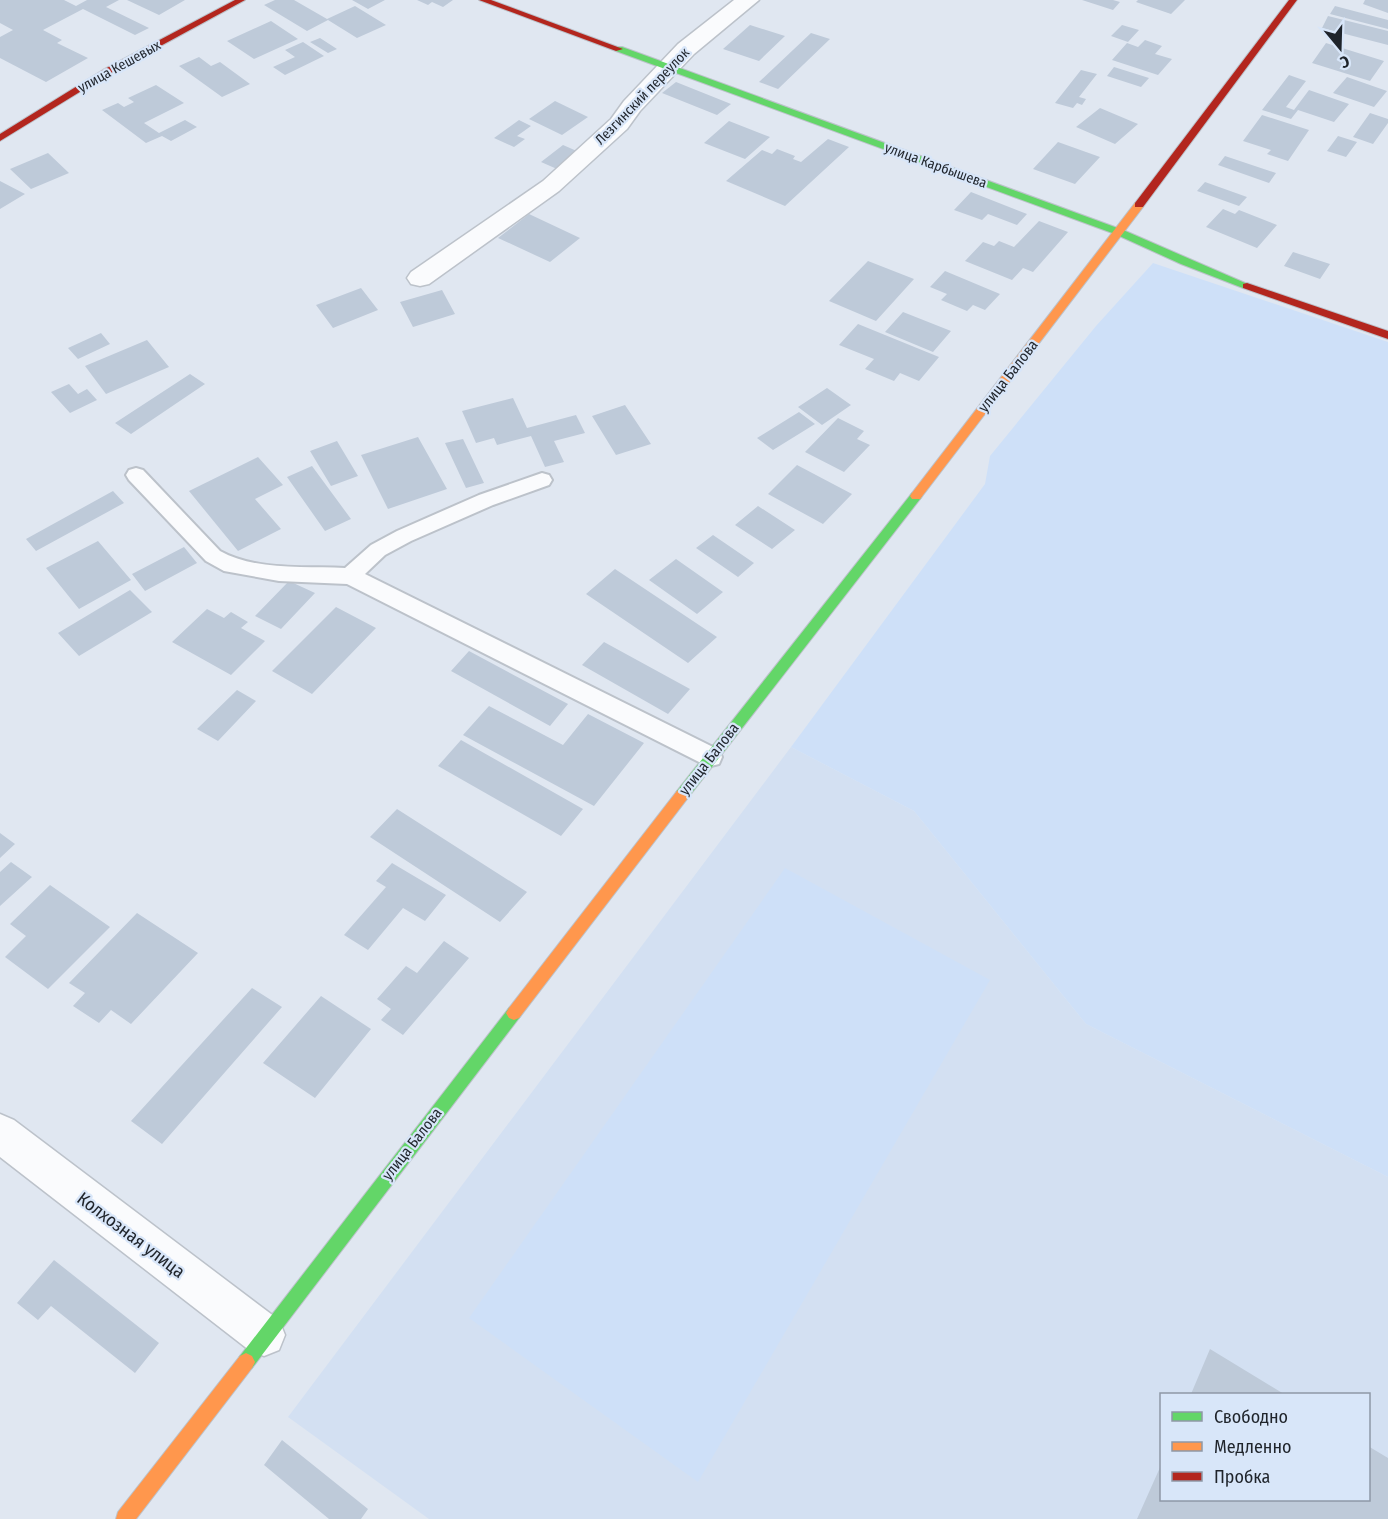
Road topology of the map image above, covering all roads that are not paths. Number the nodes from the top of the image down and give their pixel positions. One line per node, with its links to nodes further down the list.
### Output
1 (241, 0): 6 (street, улица Кешевых)
2 (483, 0): 5 (street, улица Карбышева)
3 (748, 0): 5 (street, Лезгинский переулок)
4 (1293, 0): 7 (street, улица Балова)
5 (670, 67): 7 (street, улица Карбышева); 8 (street, Лезгинский переулок)
6 (0, 138)
7 (1119, 232): 9 (street, улица Карбышева); 13 (street, улица Балова)
8 (420, 278)
9 (1388, 335)
10 (136, 475): 12 (lane)
11 (542, 480): 12 (lane)
12 (350, 576): 13 (lane)
13 (711, 756): 15 (street, улица Балова)
14 (0, 1132): 15 (street, Колхозная улица)
15 (264, 1335): 16 (street, улица Балова)
16 (125, 1519)

